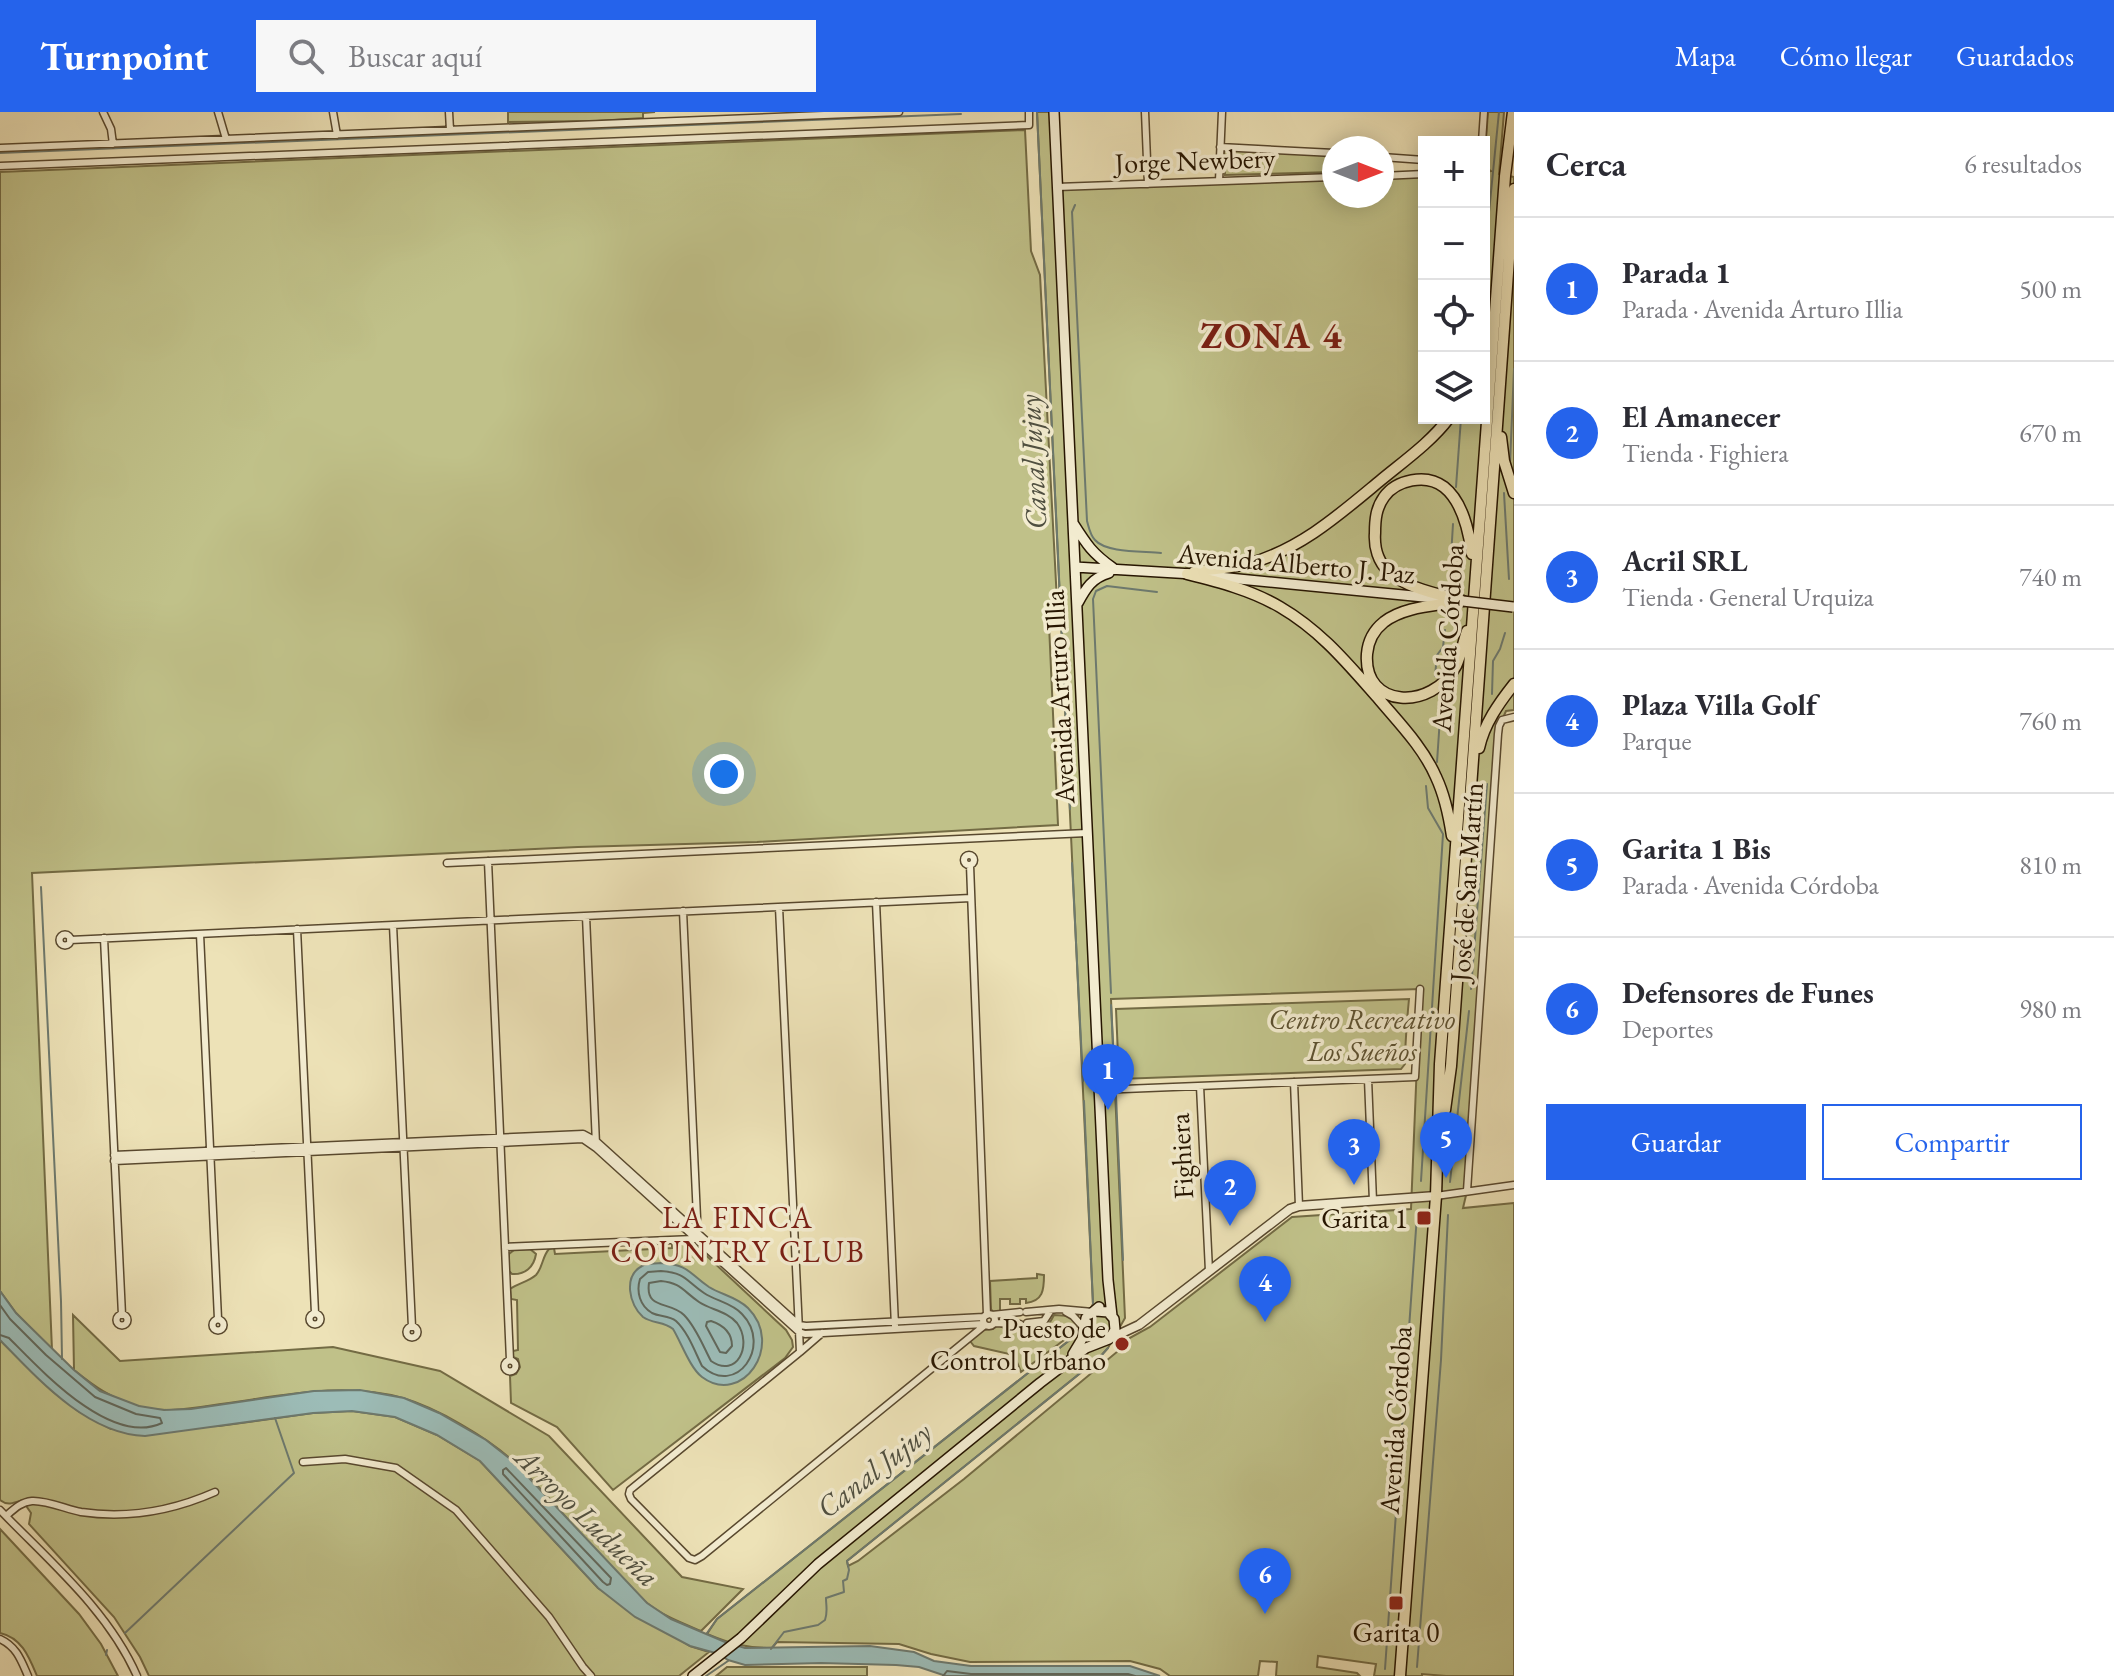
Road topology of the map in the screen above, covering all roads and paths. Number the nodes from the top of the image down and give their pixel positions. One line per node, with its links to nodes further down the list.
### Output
1 (103, 112): 16 (street)
2 (218, 112): 15 (street)
3 (333, 112): 13 (street)
4 (449, 112): 12 (street)
5 (899, 112): 12 (street)
6 (1029, 112): 22 (street)
7 (1054, 112): 28 (main road, Avenida Arturo Illia)
8 (1145, 112): 27 (street)
9 (1222, 112): 17 (street)
10 (1484, 112): 14 (street)
11 (1513, 112): 30 (main road, Avenida Córdoba)
12 (450, 130): 13 (street)
13 (337, 135): 15 (street)
14 (1482, 136)
15 (226, 139): 16 (street)
16 (113, 144): 18 (street)
17 (1220, 147): 19 (street, Jorge Newbery); 26 (street)
18 (0, 148)
19 (1322, 152)
20 (1394, 158): 21 (street)
21 (1418, 160)
22 (0, 166)
23 (1418, 174): 24 (street)
24 (1394, 175)
25 (1322, 177): 26 (street, Jorge Newbery)
26 (1219, 181): 27 (street, Jorge Newbery)
27 (1148, 184): 28 (street, Jorge Newbery)
28 (1057, 187): 35 (main road, Avenida Arturo Illia)
29 (1514, 189): 32 (main road, Avenida Córdoba)
30 (1493, 335): 31 (main road); 39 (main road, Avenida Córdoba)
31 (1486, 352)
32 (1498, 415): 34 (main road); 46 (main road, Avenida Córdoba)
33 (1444, 424): 38 (main road)
34 (1514, 493)
35 (1073, 523): 36 (main road, Avenida Arturo Illia); 37 (main road)
36 (1075, 567): 37 (main road, Avenida Alberto J. Paz); 41 (main road, Avenida Arturo Illia)
37 (1116, 570): 38 (main road, Avenida Alberto J. Paz); 41 (main road)
38 (1187, 574): 40 (main road, Avenida Alberto J. Paz); 48 (main road)
39 (1475, 575): 40 (main road); 43 (main road, Avenida Córdoba)
40 (1463, 601): 42 (main road, Avenida Alberto J. Paz, bridge); 43 (main road)
41 (1076, 605): 47 (main road, Avenida Arturo Illia)
42 (1514, 607)
43 (1473, 610): 48 (main road, Avenida Córdoba)
44 (1514, 684): 46 (main road)
45 (1514, 717): 76 (street, José de San Martín)
46 (1471, 781): 74 (main road, Avenida Córdoba)
47 (1087, 833): 49 (street); 67 (main road, Avenida Arturo Illia)
48 (1455, 857): 74 (main road, Avenida Córdoba)
49 (488, 861): 50 (street); 57 (street)
50 (447, 863)
51 (970, 865): 52 (street)
52 (971, 898): 53 (street); 91 (street)
53 (876, 902): 54 (street); 93 (street)
54 (779, 907): 55 (street); 96 (street)
55 (683, 911): 56 (street); 80 (street)
56 (586, 916): 57 (street); 70 (street)
57 (491, 920): 58 (street); 68 (street)
58 (393, 925): 59 (street); 69 (street)
59 (297, 929): 60 (street); 71 (street)
60 (200, 934): 61 (street); 72 (street)
61 (104, 938): 62 (street); 73 (street)
62 (70, 940)
63 (1420, 989): 64 (street)
64 (1368, 1079): 65 (street); 78 (street)
65 (1294, 1082): 66 (street); 79 (street)
66 (1200, 1086): 67 (street); 82 (street, Fighiera)
67 (1099, 1090): 83 (main road, Avenida Arturo Illia)
68 (501, 1140): 69 (street); 70 (street); 81 (street)
69 (404, 1144): 71 (street); 95 (street)
70 (596, 1145): 80 (street)
71 (307, 1149): 72 (street); 86 (street)
72 (210, 1153): 73 (street); 90 (street)
73 (114, 1158): 88 (street)
74 (1438, 1167): 77 (main road, Avenida Córdoba)
75 (1514, 1185): 76 (street)
76 (1467, 1191): 77 (street)
77 (1436, 1196): 78 (street); 112 (main road, Avenida Córdoba)
78 (1373, 1201): 79 (street)
79 (1299, 1206): 82 (street)
80 (695, 1235): 81 (street); 96 (street)
81 (505, 1247): 101 (street)
82 (1209, 1271): 94 (street)
83 (1108, 1280): 85 (main road, Avenida Arturo Illia); 89 (main road, Avenida Arturo Illia)
84 (1055, 1309): 85 (street); 87 (street); 92 (street); 98 (street)
85 (1094, 1311): 89 (main road); 98 (main road)
86 (315, 1313)
87 (1011, 1314): 91 (street); 92 (street)
88 (122, 1315)
89 (1113, 1318): 94 (street); 99 (main road)
90 (218, 1319)
91 (988, 1320): 92 (street); 93 (street); 100 (street)
92 (1011, 1324)
93 (895, 1326): 97 (street)
94 (1138, 1326): 99 (street)
95 (412, 1327)
96 (799, 1328): 97 (street); 100 (street)
97 (822, 1330): 100 (street)
98 (1084, 1330): 99 (main road); 102 (main road)
99 (1105, 1341): 102 (main road)
100 (800, 1352)
101 (510, 1360)
102 (1069, 1360): 111 (main road)
103 (303, 1462): 110 (street)
104 (215, 1492): 106 (street)
105 (0, 1510): 106 (street)
106 (6, 1516): 109 (street)
107 (0, 1639): 108 (street)
108 (28, 1676)
109 (137, 1676)
110 (591, 1676)
111 (693, 1676)
112 (1400, 1676)

